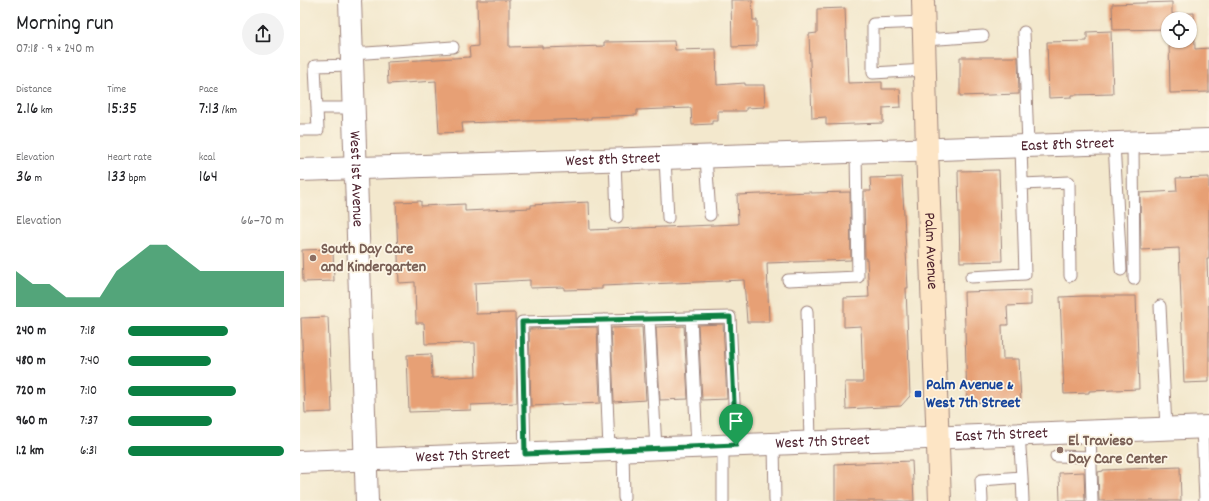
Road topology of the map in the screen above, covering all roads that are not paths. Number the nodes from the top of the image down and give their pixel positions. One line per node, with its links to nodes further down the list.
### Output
1 (350, 0): 7 (street, West 1st Avenue)
2 (923, 0): 3 (main road, Palm Avenue)
3 (924, 31): 5 (lane); 8 (main road, Palm Avenue); 8 (lane)
4 (1024, 32): 14 (lane)
5 (983, 36)
6 (453, 47): 7 (lane)
7 (352, 59): 9 (lane); 10 (street, West 1st Avenue)
8 (925, 70): 15 (main road, Palm Avenue)
9 (318, 108): 10 (lane); 11 (lane)
10 (354, 108): 20 (street, West 1st Avenue)
11 (300, 130)
12 (1209, 140): 13 (street, East 8th Street)
13 (1123, 143): 14 (street, East 8th Street); 26 (lane); 29 (lane)
14 (1024, 146): 15 (street, East 8th Street); 22 (lane)
15 (927, 150): 16 (street, West 8th Street); 40 (main road, Palm Avenue)
16 (856, 152): 17 (street, West 8th Street); 30 (lane)
17 (706, 157): 18 (street, West 8th Street); 23 (lane)
18 (665, 158): 19 (street, West 8th Street); 25 (lane)
19 (615, 160): 20 (street, West 8th Street); 24 (lane)
20 (356, 168): 21 (street, West 8th Street); 50 (street, West 1st Avenue)
21 (300, 170)
22 (1022, 184): 27 (lane); 28 (lane)
23 (710, 215)
24 (617, 217)
25 (668, 218)
26 (1121, 270)
27 (1070, 276)
28 (971, 277)
29 (1134, 279)
30 (788, 280)
31 (1160, 306): 37 (lane)
32 (808, 311): 41 (lane)
33 (691, 318): 34 (lane); 43 (lane); 44 (lane)
34 (649, 319): 35 (lane); 45 (lane)
35 (604, 320): 46 (lane); 47 (lane)
36 (1206, 427): 37 (street, East 7th Street); 53 (lane)
37 (1166, 428): 38 (street, East 7th Street)
38 (1090, 432): 39 (street, East 7th Street); 49 (lane)
39 (1019, 434): 40 (street, East 7th Street); 52 (lane)
40 (937, 438): 41 (street, West 7th Street); 58 (main road, Palm Avenue)
41 (810, 443): 42 (street, West 7th Street)
42 (774, 444): 43 (street, West 7th Street); 57 (lane)
43 (729, 446): 44 (street, West 7th Street); 56 (lane)
44 (697, 447): 45 (street, West 7th Street)
45 (656, 448): 46 (street, West 7th Street)
46 (616, 450): 47 (street, West 7th Street); 54 (lane)
47 (525, 454): 50 (street, West 7th Street)
48 (1056, 456): 49 (lane)
49 (1091, 457): 61 (lane)
50 (365, 460): 51 (street, West 7th Street); 55 (street, West 1st Avenue)
51 (300, 462)
52 (1022, 477): 59 (lane); 60 (lane)
53 (1207, 477): 62 (lane)
54 (624, 498)
55 (367, 501)
56 (723, 501)
57 (775, 501)
58 (940, 501)
59 (982, 501)
60 (1023, 501)
61 (1092, 501)
62 (1205, 501)

